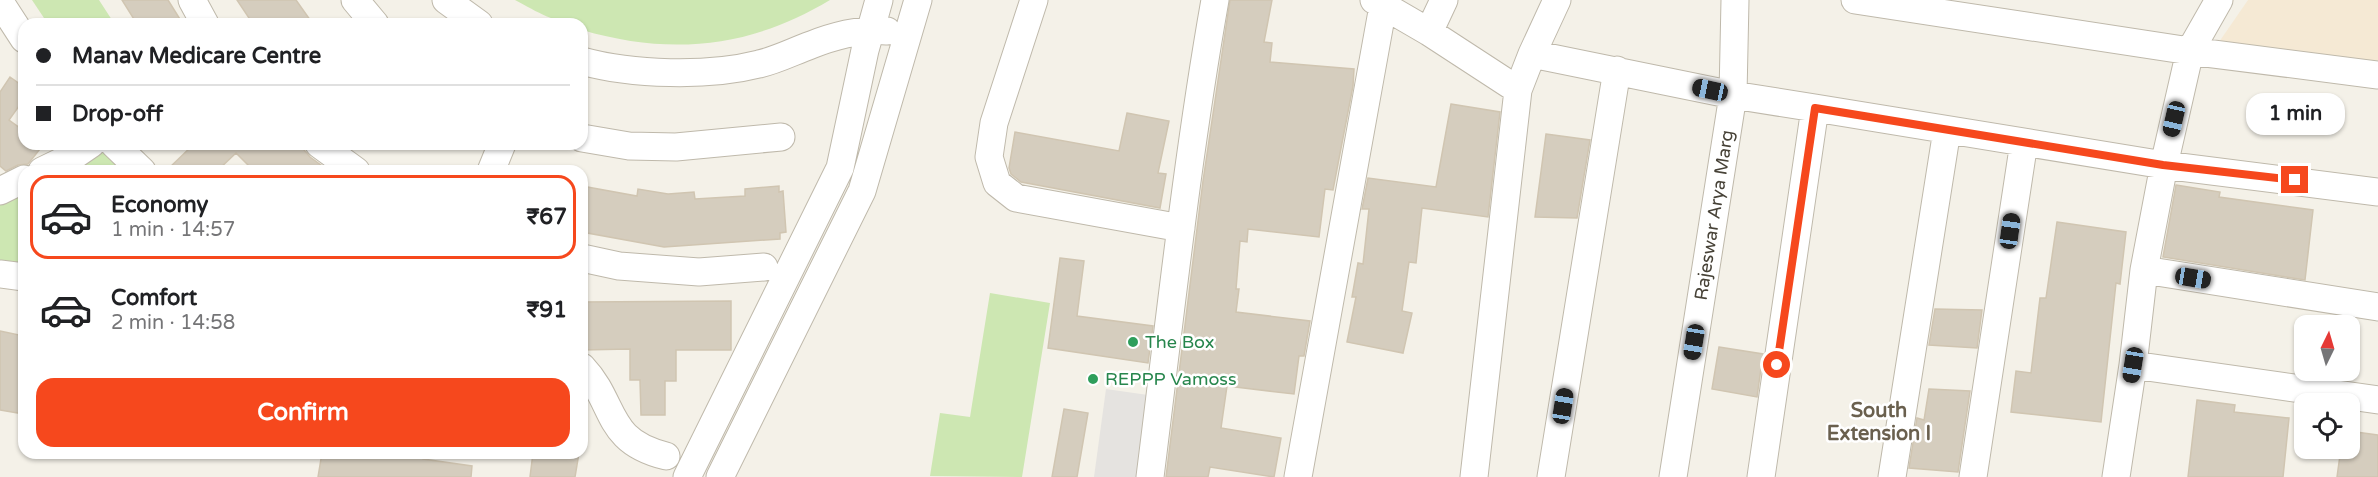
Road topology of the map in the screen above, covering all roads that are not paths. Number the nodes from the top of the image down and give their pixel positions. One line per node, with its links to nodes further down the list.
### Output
1 (192, 0): 15 (street)
2 (355, 0): 16 (street)
3 (446, 0): 17 (street)
4 (879, 0): 19 (street)
5 (918, 0): 20 (street)
6 (1034, 0): 46 (street)
7 (1215, 0): 46 (street)
8 (1444, 0): 21 (street)
9 (1557, 0): 23 (street)
10 (1735, 0): 28 (street, Rajeswar Arya Marg)
11 (1855, 0): 22 (street)
12 (2219, 0): 22 (street)
13 (0, 2): 18 (street)
14 (1379, 3): 21 (street); 60 (street)
15 (202, 18)
16 (370, 18)
17 (472, 18)
18 (18, 30)
19 (870, 30): 20 (street); 24 (street); 57 (street)
20 (909, 32): 58 (street)
21 (1429, 32): 27 (street)
22 (2190, 51): 26 (street); 42 (street)
23 (1532, 54): 25 (street); 27 (street)
24 (588, 62)
25 (1617, 70): 28 (street); 62 (street)
26 (2378, 75)
27 (1518, 90): 61 (street)
28 (1733, 95): 29 (street); 63 (street, Rajeswar Arya Marg)
29 (1815, 108): 30 (street); 64 (street)
30 (1947, 129): 33 (street); 65 (street)
31 (781, 137): 32 (street)
32 (588, 139)
33 (2024, 142): 42 (street); 66 (street)
34 (82, 150): 38 (street)
35 (120, 150): 39 (street)
36 (327, 150): 40 (street)
37 (500, 150): 41 (street)
38 (54, 165)
39 (136, 165)
40 (348, 165)
41 (493, 165)
42 (2163, 165): 45 (street); 49 (street)
43 (18, 182): 44 (street)
44 (0, 191)
45 (2378, 192)
46 (1181, 228): 59 (street)
47 (588, 259): 48 (street)
48 (764, 267)
49 (2144, 270): 52 (street); 53 (street)
50 (0, 274): 51 (street)
51 (18, 277)
52 (2378, 307)
53 (2133, 365): 55 (street); 67 (street)
54 (588, 373): 56 (street)
55 (2378, 400)
56 (666, 456)
57 (687, 477)
58 (720, 477)
59 (1150, 477)
60 (1298, 477)
61 (1474, 477)
62 (1551, 477)
63 (1673, 477)
64 (1761, 477)
65 (1892, 477)
66 (1973, 477)
67 (2116, 477)

